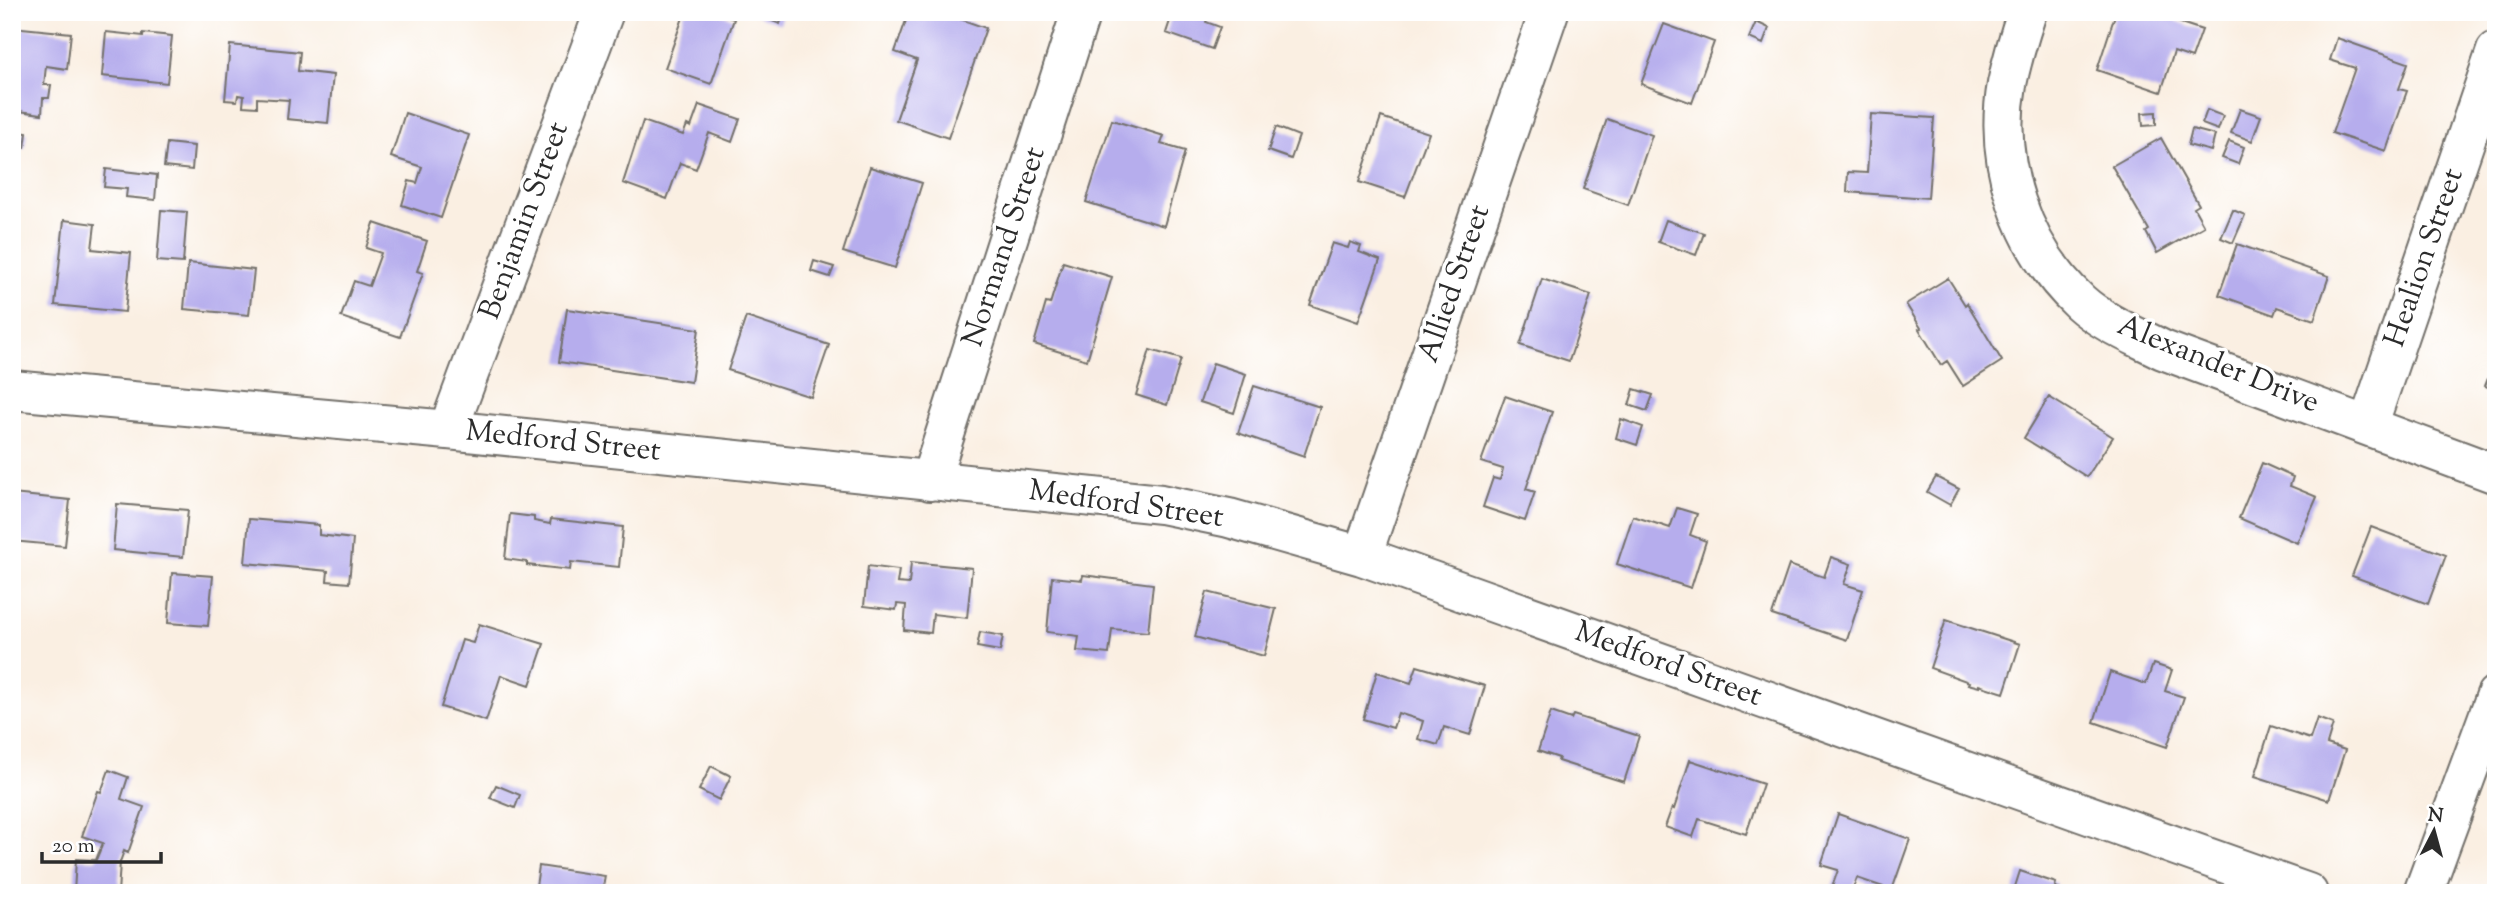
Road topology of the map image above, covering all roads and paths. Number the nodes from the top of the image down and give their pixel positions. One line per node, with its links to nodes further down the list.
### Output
1 (604, 12): 8 (street, Benjamin Street)
2 (1081, 12): 10 (street, Normand Street)
3 (1549, 12): 11 (street, Allied Street)
4 (2027, 12): 7 (street, Alexander Drive)
5 (2496, 51): 7 (street, Healion Street)
6 (12, 390): 8 (street, Medford Street)
7 (2368, 426): 9 (street, Alexander Drive)
8 (448, 430): 10 (street, Medford Street)
9 (2496, 474)
10 (930, 481): 11 (street, Medford Street)
11 (1362, 556): 13 (street, Medford Street)
12 (2496, 695): 14 (street)
13 (2308, 893)
14 (2423, 893)

